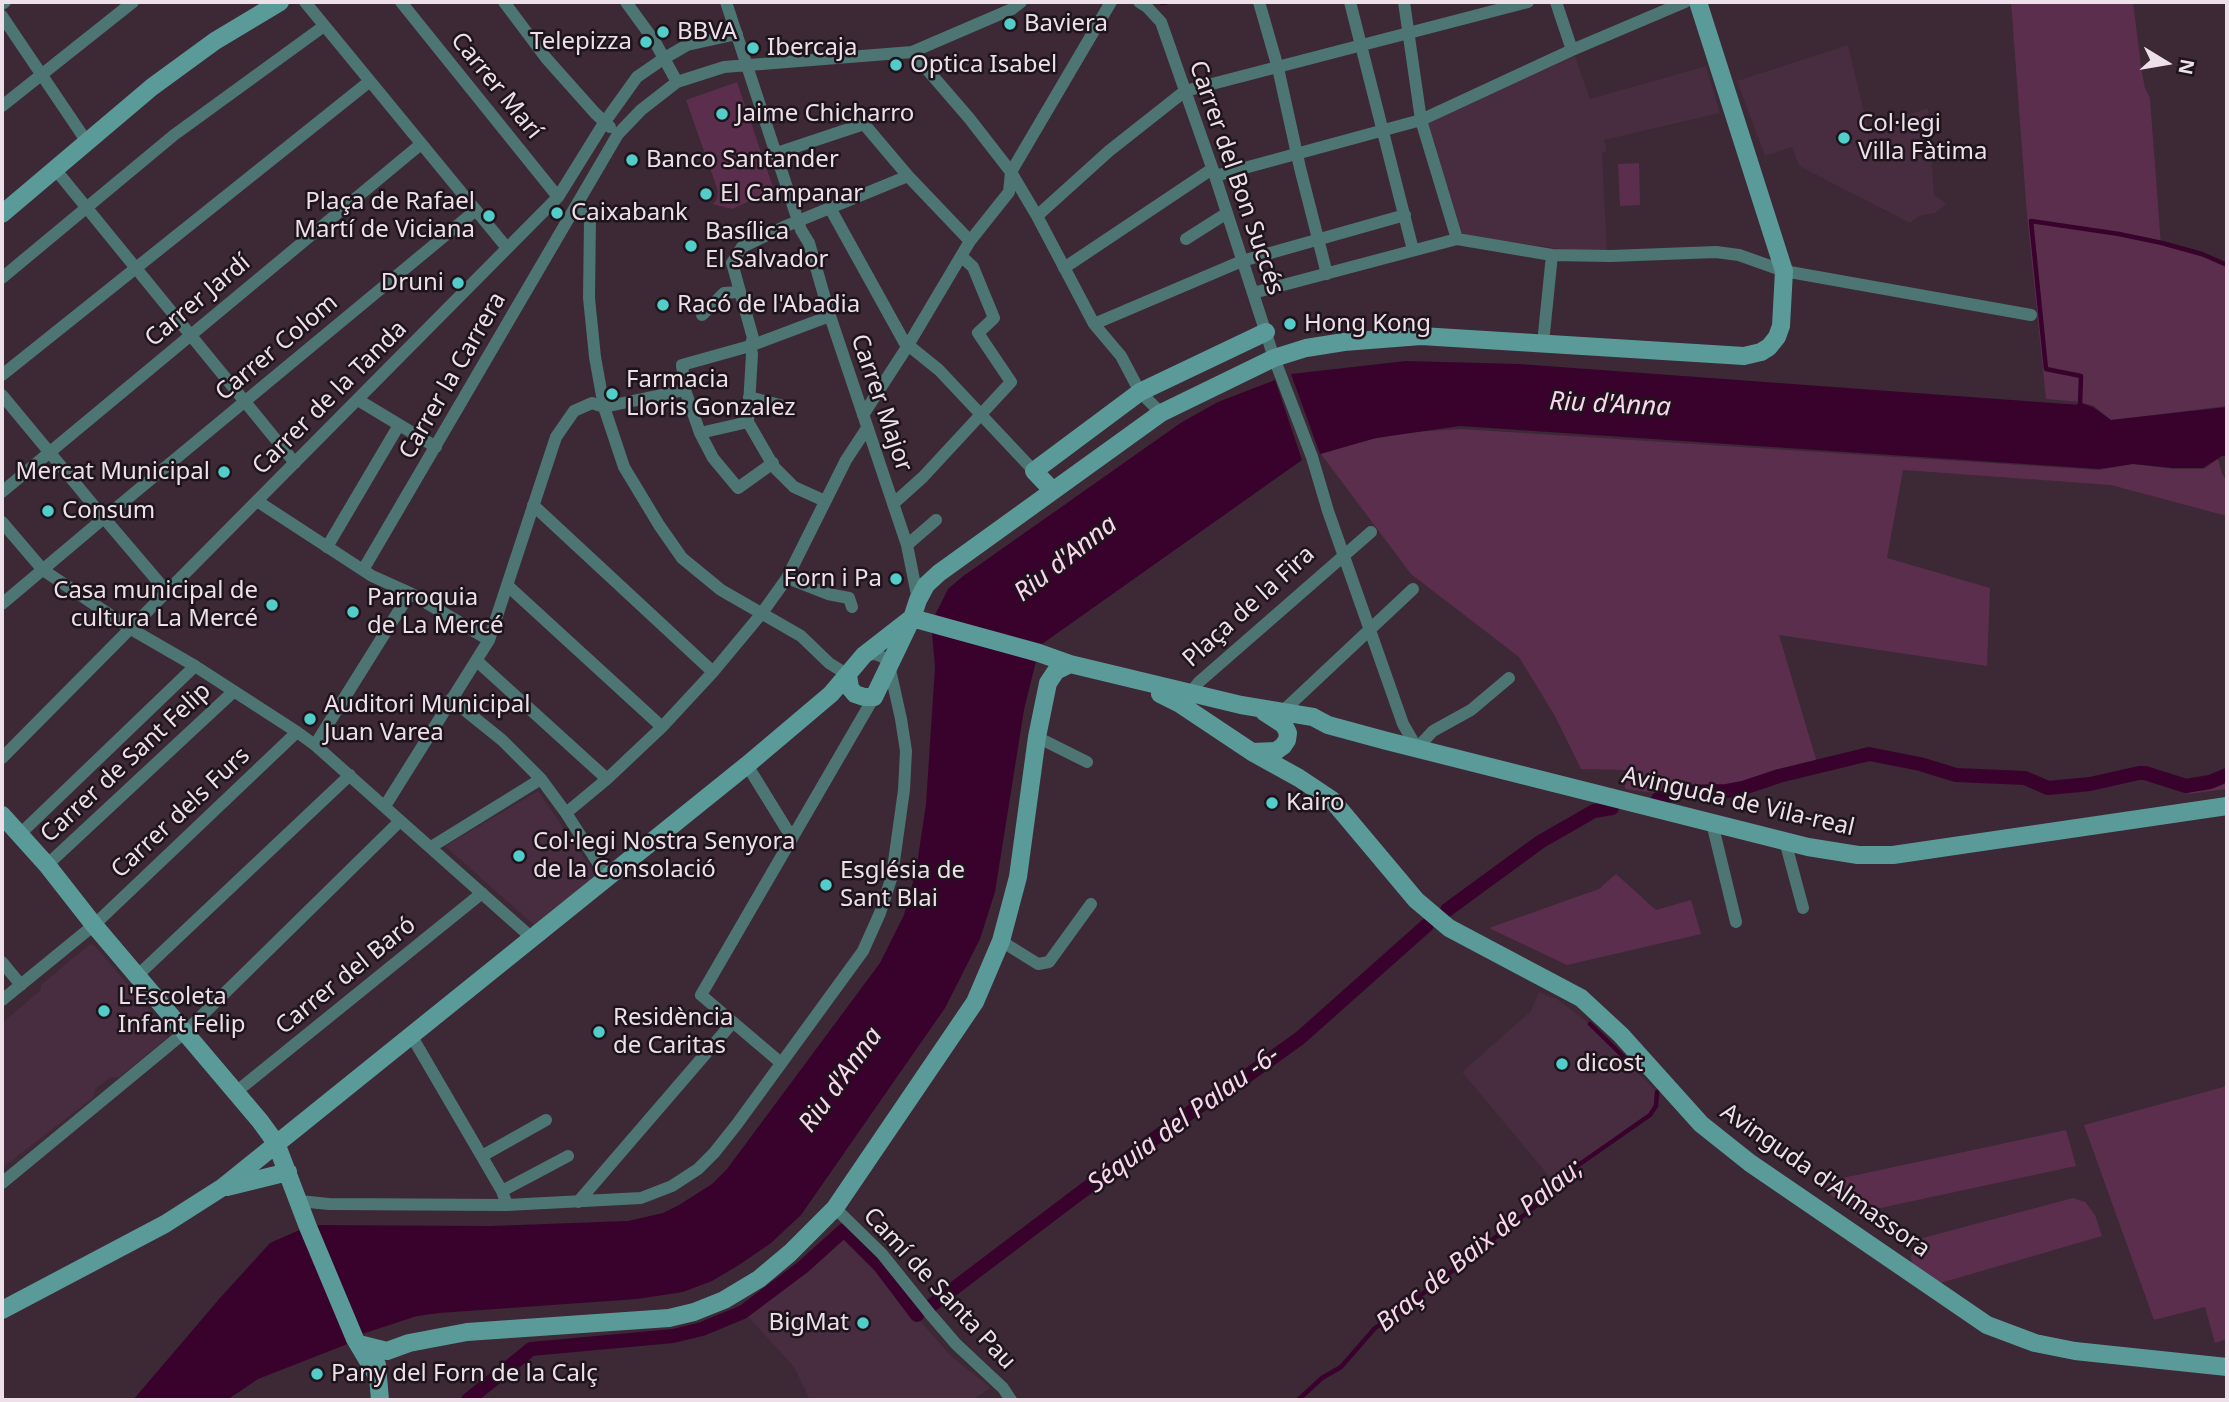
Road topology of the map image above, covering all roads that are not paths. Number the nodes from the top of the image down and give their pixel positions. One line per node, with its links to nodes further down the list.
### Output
1 (132, 2): 28 (street)
2 (305, 2): 19 (street)
3 (401, 2): 45 (street, Carrer Marí)
4 (504, 2): 34 (street)
5 (626, 2): 25 (street)
6 (726, 2): 21 (street, Carrer Major)
7 (1111, 2): 42 (street)
8 (1139, 2): 31 (street, Carrer del Bon Succés)
9 (1259, 2): 27 (street)
10 (1350, 2): 22 (street)
11 (1404, 2): 20 (street)
12 (1528, 2): 20 (street)
13 (1556, 2): 23 (street)
14 (1685, 2): 23 (street)
15 (1698, 2): 66 (street)
16 (1013, 4): 24 (street)
17 (267, 5): 37 (street)
18 (2, 16): 28 (street)
19 (324, 26): 29 (street); 47 (street)
20 (1410, 33): 22 (street); 33 (street)
21 (737, 34): 25 (street, Carrer de la Tanda); 26 (street, Carrer Major)
22 (1361, 46): 27 (street); 35 (street)
23 (1572, 50): 33 (street)
24 (912, 52): 26 (street); 42 (street)
25 (663, 59): 30 (street); 34 (street, Carrer de la Tanda)
26 (747, 64): 30 (street); 39 (street, Carrer Major)
27 (1278, 68): 31 (street); 40 (street)
28 (41, 74): 32 (street); 37 (street)
29 (370, 81): 38 (street); 64 (street)
30 (677, 82): 36 (street, Carrer la Carrera)
31 (1185, 91): 43 (street, Carrer del Bon Succés); 52 (street)
32 (2, 106)
33 (1421, 120): 35 (street); 56 (street)
34 (604, 122): 36 (street); 45 (street, Carrer de la Tanda)
35 (1383, 132): 40 (street); 53 (street)
36 (618, 134): 46 (street, Carrer la Carrera)
37 (87, 142): 41 (street)
38 (421, 144): 49 (street); 76 (street, Carrer Jardí)
39 (777, 153): 44 (street); 54 (street, Carrer Major)
40 (1297, 154): 43 (street); 58 (street)
41 (55, 169): 47 (street); 51 (street)
42 (1011, 172): 52 (street); 57 (street)
43 (1213, 172): 50 (street, Carrer del Bon Succés); 65 (street)
44 (908, 176): 48 (street); 57 (street)
45 (558, 197): 46 (street); 59 (street, Carrer de la Tanda)
46 (578, 204): 90 (street); 97 (street, Carrer la Carrera)
47 (87, 208): 64 (street); 68 (street)
48 (830, 208): 54 (street); 79 (street)
49 (476, 210): 59 (street); 88 (street, Carrer Colom)
50 (1227, 213): 55 (street); 63 (street, Carrer del Bon Succés)
51 (2, 214)
52 (1037, 215): 65 (street)
53 (1405, 215): 58 (street); 60 (street)
54 (798, 222): 69 (street); 73 (street, Carrer Major)
55 (1186, 239)
56 (1457, 239): 60 (street); 61 (street)
57 (970, 241): 62 (street)
58 (1319, 241): 63 (street); 67 (street)
59 (507, 248): 87 (street, Carrer de la Tanda)
60 (1413, 250): 67 (street)
61 (1552, 255): 66 (street); 77 (street)
62 (961, 256): 79 (street); 92 (street)
63 (1242, 261): 70 (street, Carrer del Bon Succés); 74 (street)
64 (135, 268): 76 (street); 81 (street)
65 (1064, 268): 74 (street)
66 (1784, 271): 72 (street); 77 (street)
67 (1328, 274): 70 (street)
68 (2, 278)
69 (739, 292): 71 (street); 78 (street)
70 (1253, 293): 75 (street, Carrer del Bon Succés)
71 (702, 314)
72 (2031, 315)
73 (830, 316): 78 (street); 93 (street, Carrer Major)
74 (1094, 324): 84 (street)
75 (1266, 332): 80 (street, Carrer del Bon Succés); 84 (street)
76 (190, 335): 88 (street); 98 (street, Carrer Jardí)
77 (1544, 343): 80 (street)
78 (750, 346): 83 (street); 86 (street)
79 (907, 347): 92 (street); 93 (street)
80 (1274, 358): 82 (street, Carrer del Bon Succés); 91 (street)
81 (2, 374)
82 (1282, 375): 114 (street, Plaça de la Fira)
83 (685, 390): 90 (street); 96 (street)
84 (1140, 392): 91 (street); 101 (street)
85 (2, 395): 98 (street)
86 (749, 397): 89 (street); 94 (street)
87 (358, 400): 95 (street); 99 (street, Carrer de la Tanda)
88 (245, 401): 99 (street); 108 (street, Carrer Colom)
89 (780, 405)
90 (604, 407): 107 (street); 125 (street)
91 (1161, 413): 102 (street)
92 (981, 416): 101 (street); 106 (street)
93 (865, 421): 105 (street); 106 (street, Carrer Major)
94 (748, 422): 96 (street); 100 (street)
95 (399, 425): 97 (street); 113 (street)
96 (700, 433): 100 (street)
97 (436, 447): 116 (street, Carrer la Carrera)
98 (50, 453): 103 (street, Carrer Jardí); 108 (street)
99 (295, 463): 104 (street, Carrer de la Tanda)
100 (774, 463): 105 (street)
101 (1034, 471): 102 (street)
102 (1053, 491): 122 (street)
103 (2, 492)
104 (257, 500): 113 (street); 120 (street, Carrer de la Tanda)
105 (825, 502): 117 (street)
106 (893, 504): 112 (street, Carrer Major)
107 (533, 505): 118 (street); 135 (street)
108 (104, 518): 115 (street, Carrer Colom); 120 (street)
109 (936, 520): 112 (street)
110 (2, 522): 115 (street)
111 (1371, 532): 114 (street)
112 (907, 545): 122 (street, Carrer Major)
113 (327, 547): 116 (street)
114 (1343, 554): 128 (street); 141 (street, Plaça de la Fira)
115 (43, 570): 123 (street, Carrer Colom); 127 (street)
116 (363, 570): 121 (street)
117 (787, 578): 124 (street); 125 (street)
118 (508, 586): 129 (street); 146 (street)
119 (1413, 589): 128 (street)
120 (167, 592): 127 (street, Carrer de la Tanda)
121 (410, 593): 129 (street); 152 (street)
122 (918, 600): 126 (street)
123 (2, 604)
124 (852, 607)
125 (762, 612): 135 (street); 136 (street)
126 (912, 618): 130 (street); 132 (street, Plaça de la Fira); 133 (street)
127 (130, 628): 134 (street); 155 (street, Carrer de la Tanda)
128 (1370, 629): 143 (street); 144 (street)
129 (489, 640): 131 (street)
130 (864, 655): 133 (street); 136 (street)
131 (477, 661): 140 (street); 161 (street)
132 (1070, 664): 141 (street, Plaça de la Fira); 148 (street)
133 (889, 665): 139 (street); 188 (street)
134 (195, 666): 138 (street); 168 (street)
135 (713, 672): 146 (street)
136 (848, 675): 139 (street); 157 (street)
137 (1509, 678): 153 (street)
138 (233, 692): 147 (street); 172 (street, Carrer de Sant Felip)
139 (874, 697): 169 (street)
140 (451, 699): 160 (street); 162 (street)
141 (1184, 699): 142 (street, Avinguda de Vila-real); 150 (street, Avinguda d'Almassora)
142 (1257, 708): 143 (street, Avinguda de Vila-real); 149 (street, Avinguda de Vila-real); 150 (street)
143 (1283, 711): 145 (street, Avinguda de Vila-real)
144 (1403, 724): 151 (street); 153 (street)
145 (1328, 725): 149 (street, Avinguda de Vila-real); 151 (street, Avinguda de Vila-real)
146 (662, 727): 161 (street)
147 (297, 732): 152 (street); 178 (street, Carrer dels Furs)
148 (1037, 737): 156 (street); 180 (street)
149 (1287, 738): 154 (street, Avinguda de Vila-real); 159 (street)
150 (1235, 739): 154 (street, Avinguda d'Almassora)
151 (1387, 741): 153 (street, Avinguda de Vila-real)
152 (315, 746): 158 (street)
153 (1417, 748): 167 (street, Avinguda de Vila-real)
154 (1252, 752): 159 (street, Avinguda d'Almassora)
155 (2, 758)
156 (1087, 762)
157 (747, 765): 169 (street); 173 (street)
158 (350, 775): 162 (street); 182 (street)
159 (1299, 778): 205 (street, Avinguda d'Almassora)
160 (541, 779): 164 (street); 171 (street)
161 (607, 779): 164 (street)
162 (385, 806): 166 (street)
163 (2227, 806): 170 (street, Avinguda de Vila-real)
164 (566, 813): 173 (street)
165 (2, 815): 168 (street)
166 (400, 821): 171 (street); 186 (street)
167 (1712, 823): 170 (street, Avinguda de Vila-real); 177 (street)
168 (19, 835): 172 (street)
169 (792, 838): 185 (street)
170 (1784, 841): 176 (street)
171 (431, 847): 174 (street)
172 (47, 865): 178 (street)
173 (607, 877): 179 (street)
174 (482, 893): 179 (street); 189 (street, Carrer del Baró)
175 (1091, 904): 180 (street)
176 (1803, 908)
177 (1736, 922)
178 (94, 925): 182 (street); 183 (street, Carrer dels Furs)
179 (532, 938): 187 (street)
180 (1002, 942): 201 (street)
181 (2, 962): 183 (street)
182 (138, 975): 186 (street)
183 (21, 985): 184 (street, Carrer dels Furs)
184 (2, 1000)
185 (733, 1022): 188 (street); 199 (street)
186 (185, 1032): 189 (street); 195 (street)
187 (411, 1035): 191 (street); 192 (street)
188 (781, 1063): 199 (street)
189 (236, 1092): 191 (street)
190 (546, 1119): 192 (street)
191 (276, 1143): 194 (street); 196 (street)
192 (482, 1156): 197 (street)
193 (568, 1156): 197 (street)
194 (288, 1171): 196 (street); 198 (street)
195 (2, 1183)
196 (223, 1187): 202 (street)
197 (502, 1191): 200 (street)
198 (299, 1201): 200 (street); 203 (street)
199 (578, 1202): 200 (street)
200 (507, 1205)
201 (835, 1208): 204 (street); 208 (street, Camí de Santa Pau)
202 (2, 1310)
203 (357, 1341): 204 (street); 206 (street)
204 (387, 1351): 206 (street)
205 (2227, 1367)
206 (377, 1376): 207 (street)
207 (380, 1400)
208 (1011, 1400)

